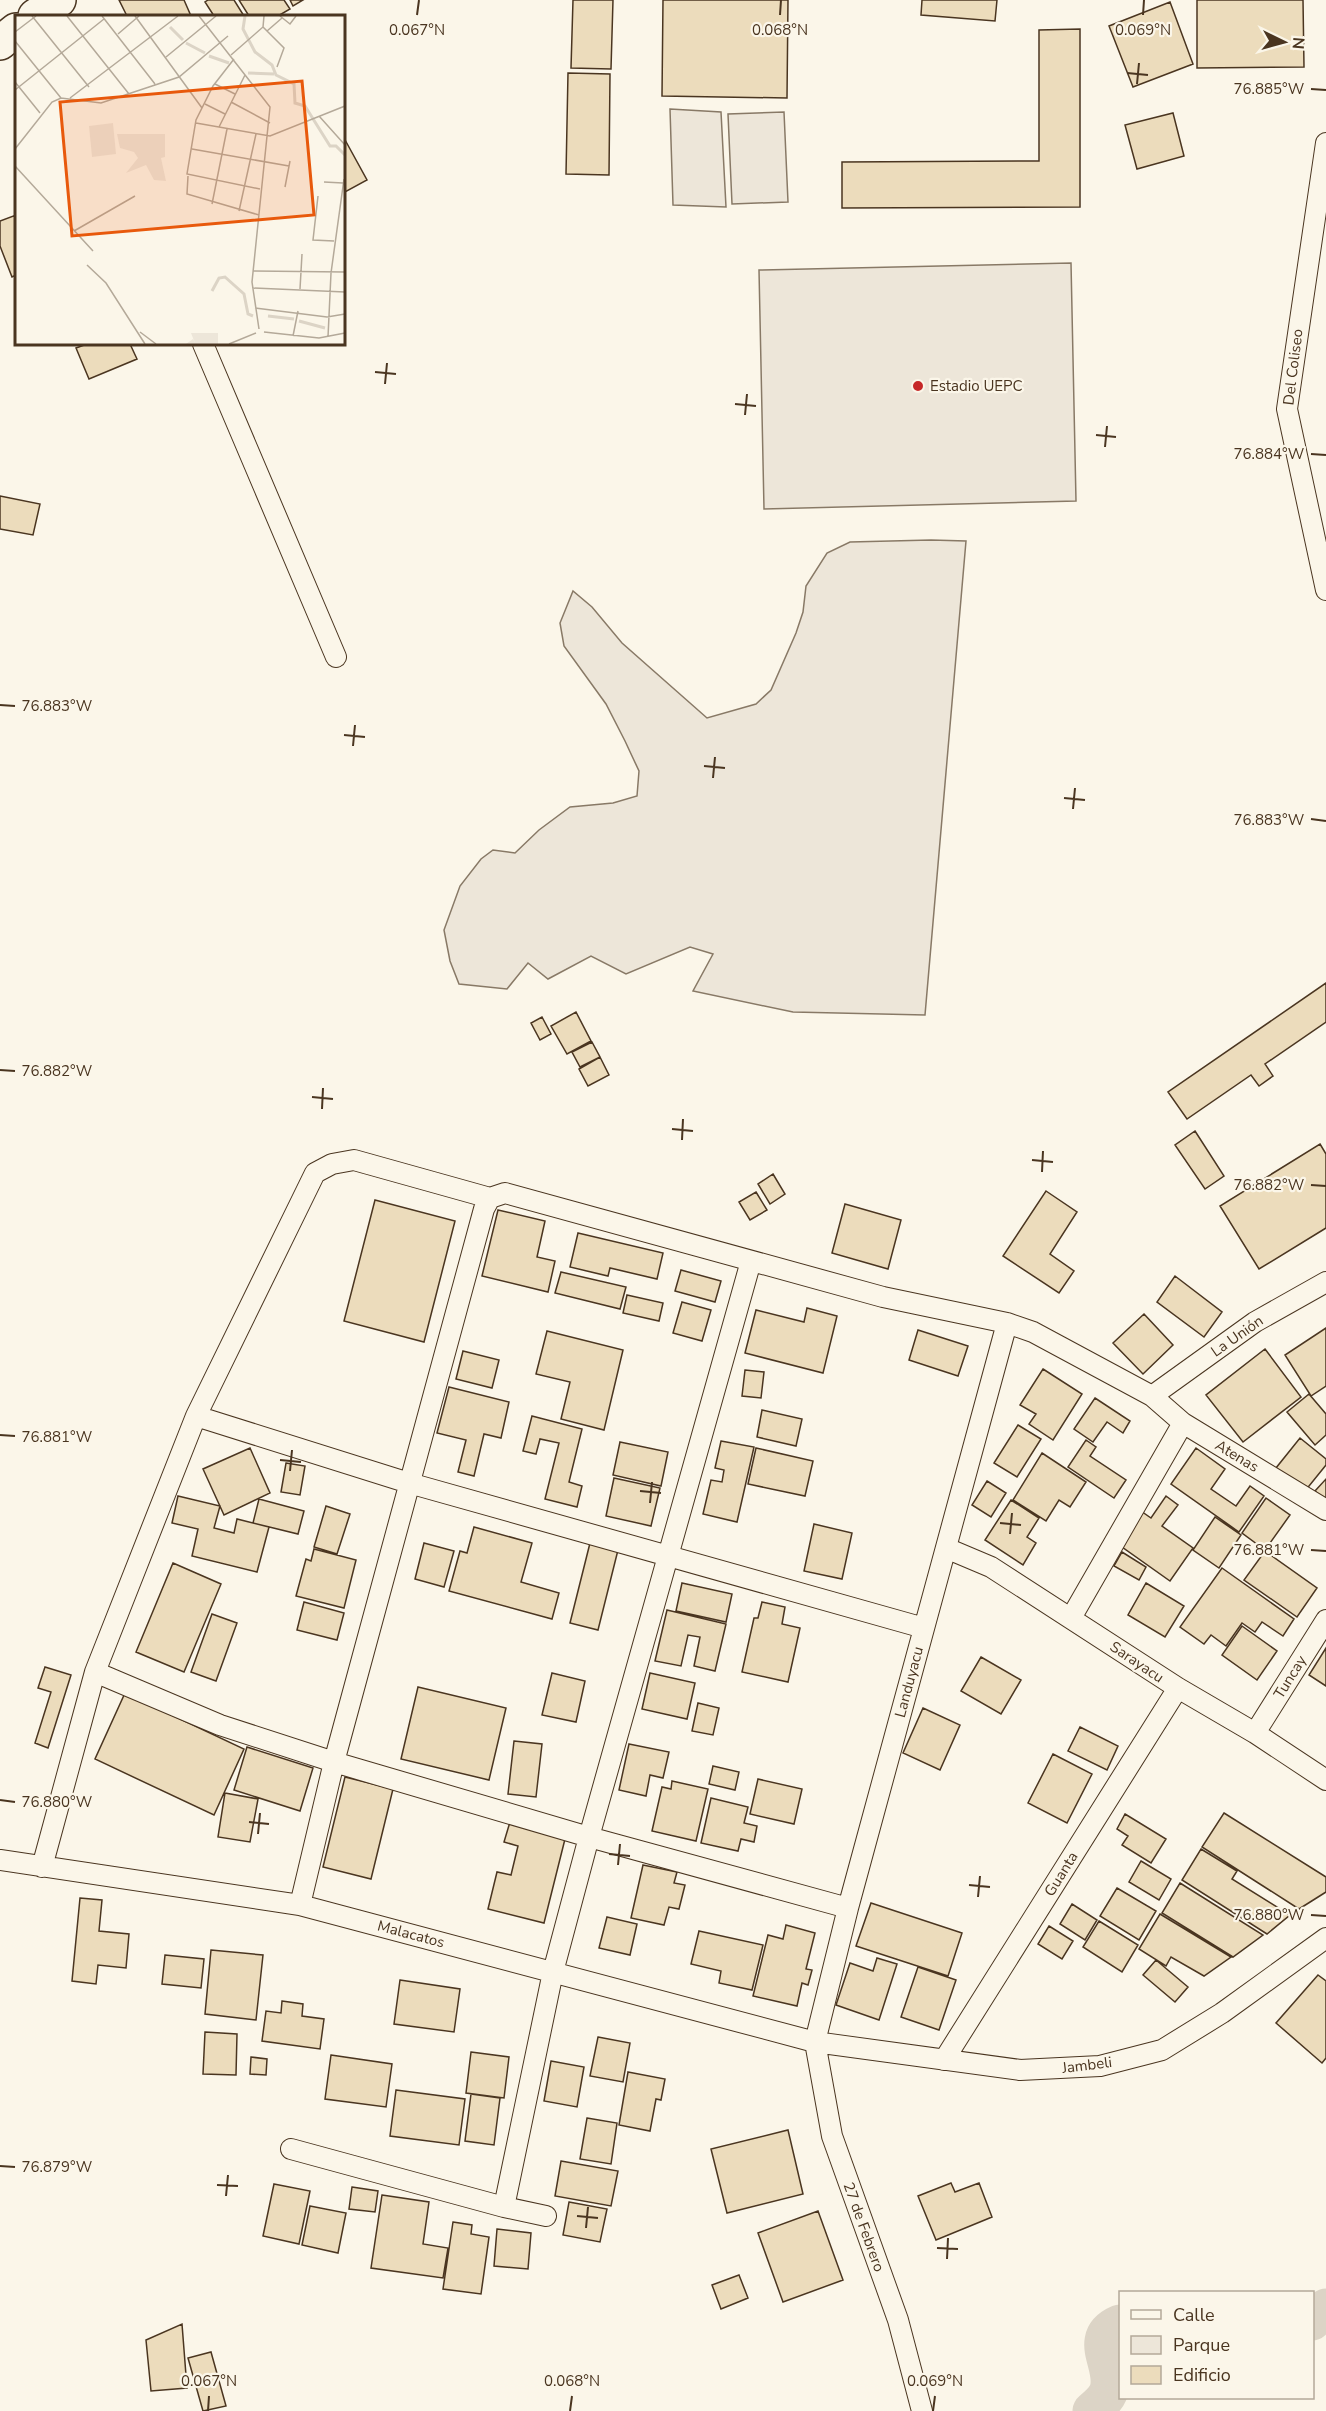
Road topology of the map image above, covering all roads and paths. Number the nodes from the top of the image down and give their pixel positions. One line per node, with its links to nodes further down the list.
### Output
1 (15, 32): 2 (highway)
2 (0, 43)
3 (1326, 143): 5 (street, Del Coliseo)
4 (203, 345): 6 (street)
5 (1326, 590)
6 (336, 657)
7 (490, 1198): 8 (street, Atenas); 12 (street, Atenas); 14 (street)
8 (751, 1261): 10 (street, Atenas); 17 (street)
9 (1326, 1282): 11 (street, La Unión)
10 (1007, 1323): 11 (street, Atenas); 16 (street, Landuyacu)
11 (1152, 1396): 13 (street, Atenas)
12 (196, 1416): 14 (street); 21 (street, Atenas)
13 (1183, 1422): 15 (street, Atenas); 18 (street)
14 (409, 1483): 17 (street); 24 (street)
15 (1326, 1510)
16 (946, 1548): 18 (street, Sarayacu); 20 (street, Landuyacu)
17 (668, 1556): 20 (street); 26 (street)
18 (1071, 1618): 22 (street, Sarayacu)
19 (1326, 1620): 23 (street, Tuncay)
20 (924, 1628): 30 (street, Landuyacu)
21 (95, 1672): 24 (street); 28 (street, Atenas)
22 (1178, 1688): 23 (street, Sarayacu); 34 (street, Guanta)
23 (1254, 1733): 25 (street, Sarayacu)
24 (334, 1762): 26 (street); 29 (street)
25 (1326, 1780)
26 (589, 1837): 30 (street); 32 (street)
27 (0, 1860): 28 (street, Malacatos)
28 (42, 1867): 29 (street, Malacatos)
29 (300, 1905): 32 (street, Malacatos)
30 (848, 1908): 33 (street, Landuyacu)
31 (1326, 1938): 34 (street, Jambeli)
32 (553, 1972): 33 (street, Malacatos); 36 (street)
33 (815, 2042): 34 (street, Jambeli); 38 (street, 27 de Febrero)
34 (944, 2060)
35 (291, 2149): 36 (street)
36 (504, 2207): 37 (street)
37 (546, 2216)
38 (922, 2411)

